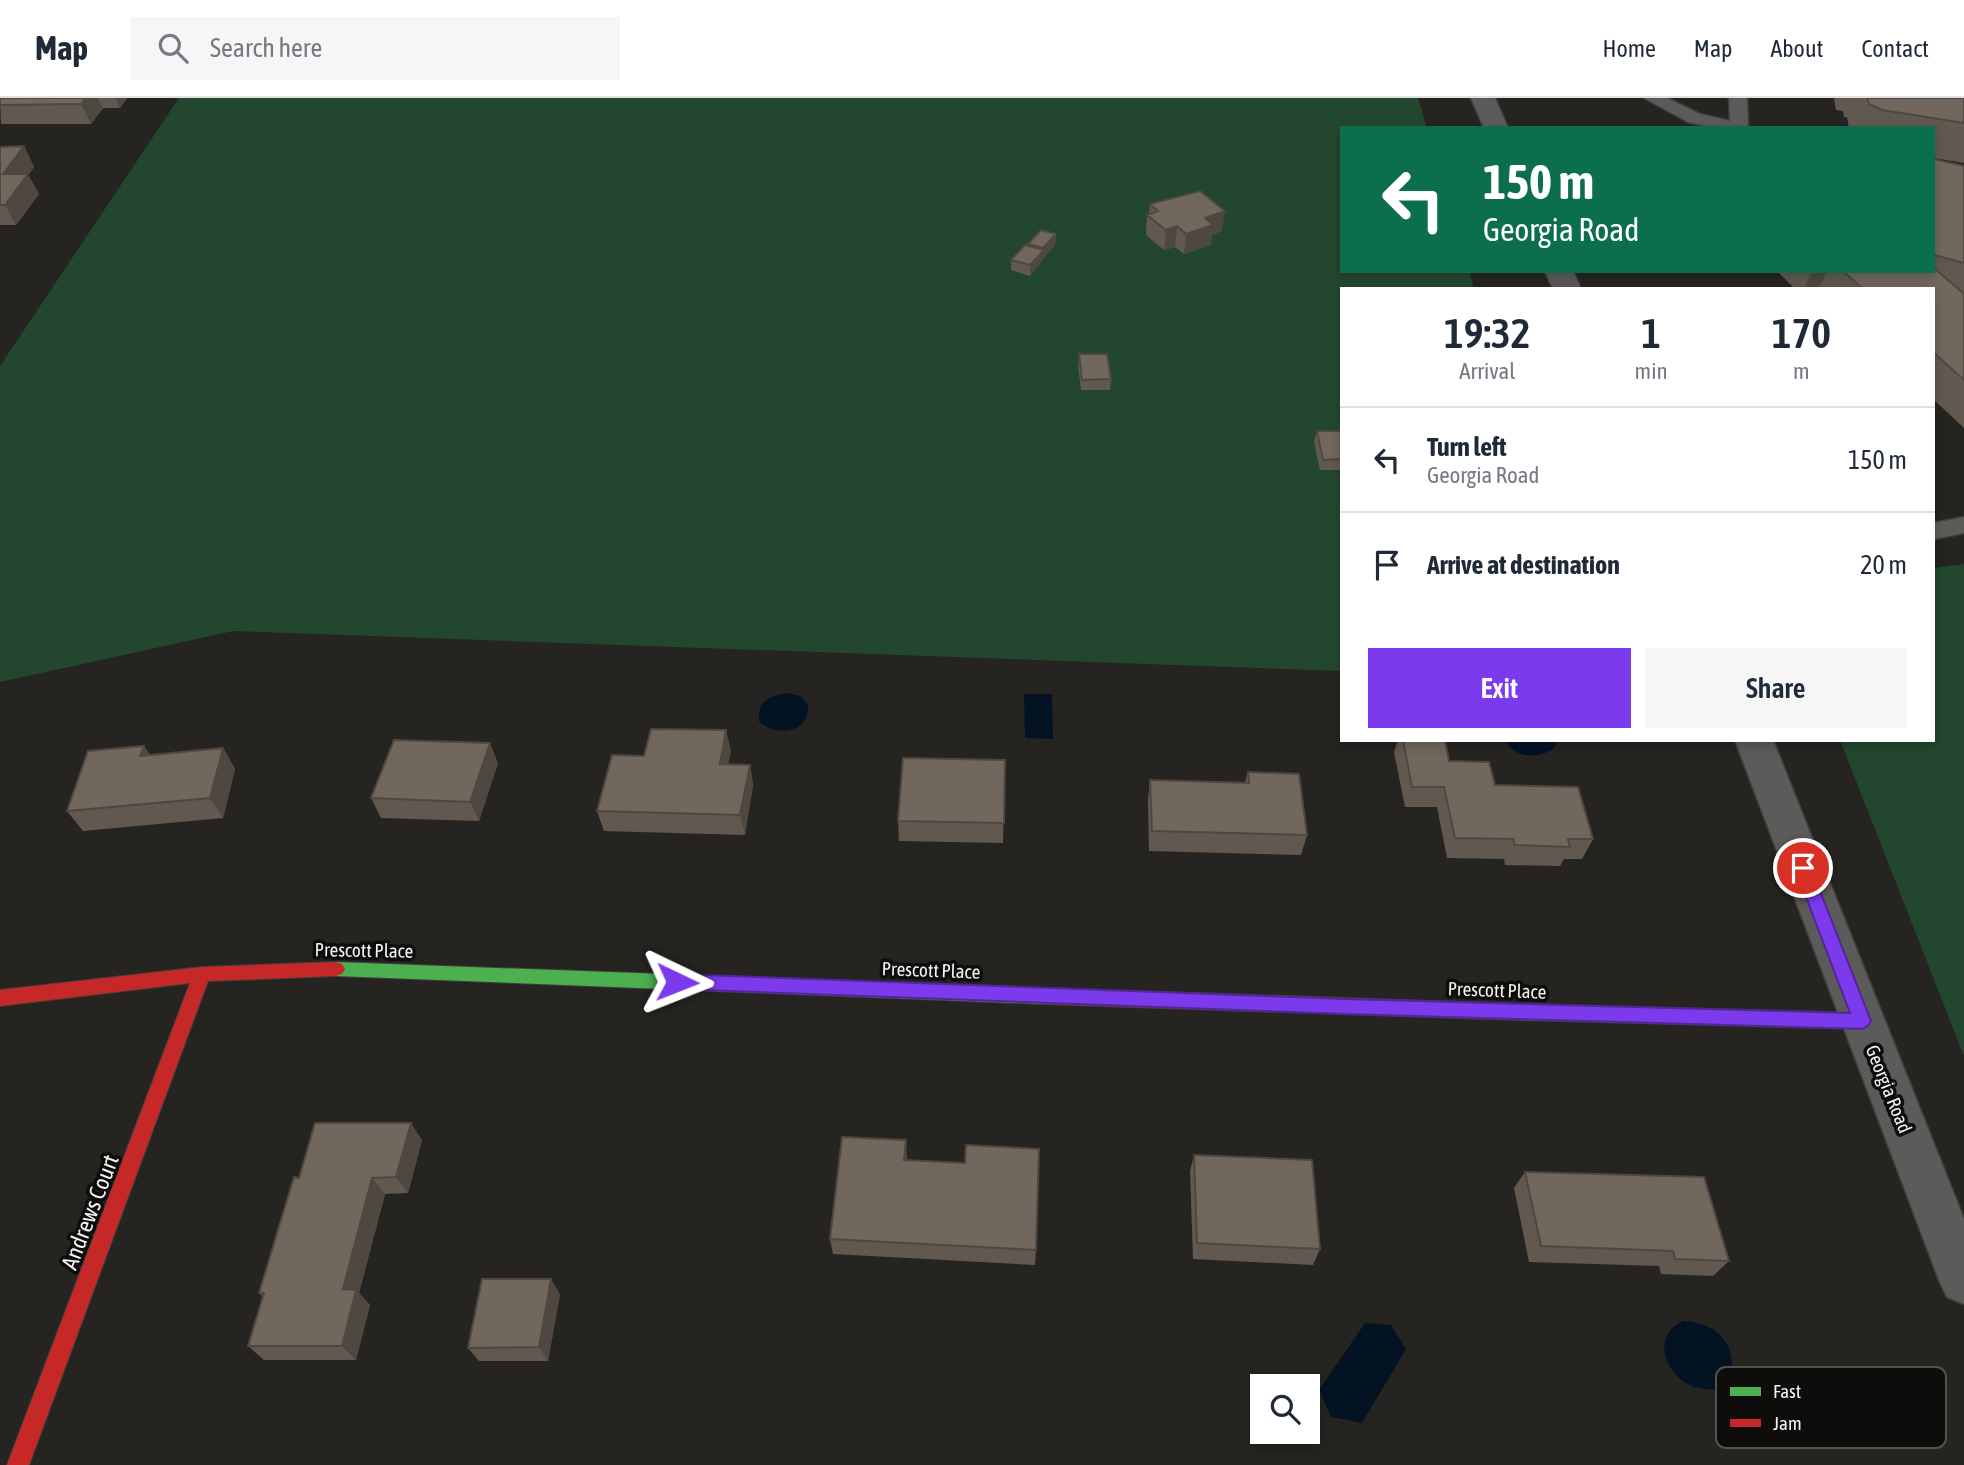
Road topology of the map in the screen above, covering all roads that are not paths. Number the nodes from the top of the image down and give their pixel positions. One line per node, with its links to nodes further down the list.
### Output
1 (1483, 98): 4 (street)
2 (1653, 98): 5 (lane)
3 (1738, 98): 6 (lane)
4 (1495, 126)
5 (1730, 126)
6 (1739, 126)
7 (1964, 526): 8 (lane)
8 (1935, 531)
9 (1755, 742): 12 (street, Georgia Road)
10 (202, 974): 11 (street, Prescott Place); 12 (street, Prescott Place); 14 (street, Andrews Court)
11 (0, 998)
12 (1862, 1021): 13 (street, Georgia Road)
13 (1964, 1280)
14 (18, 1465)

